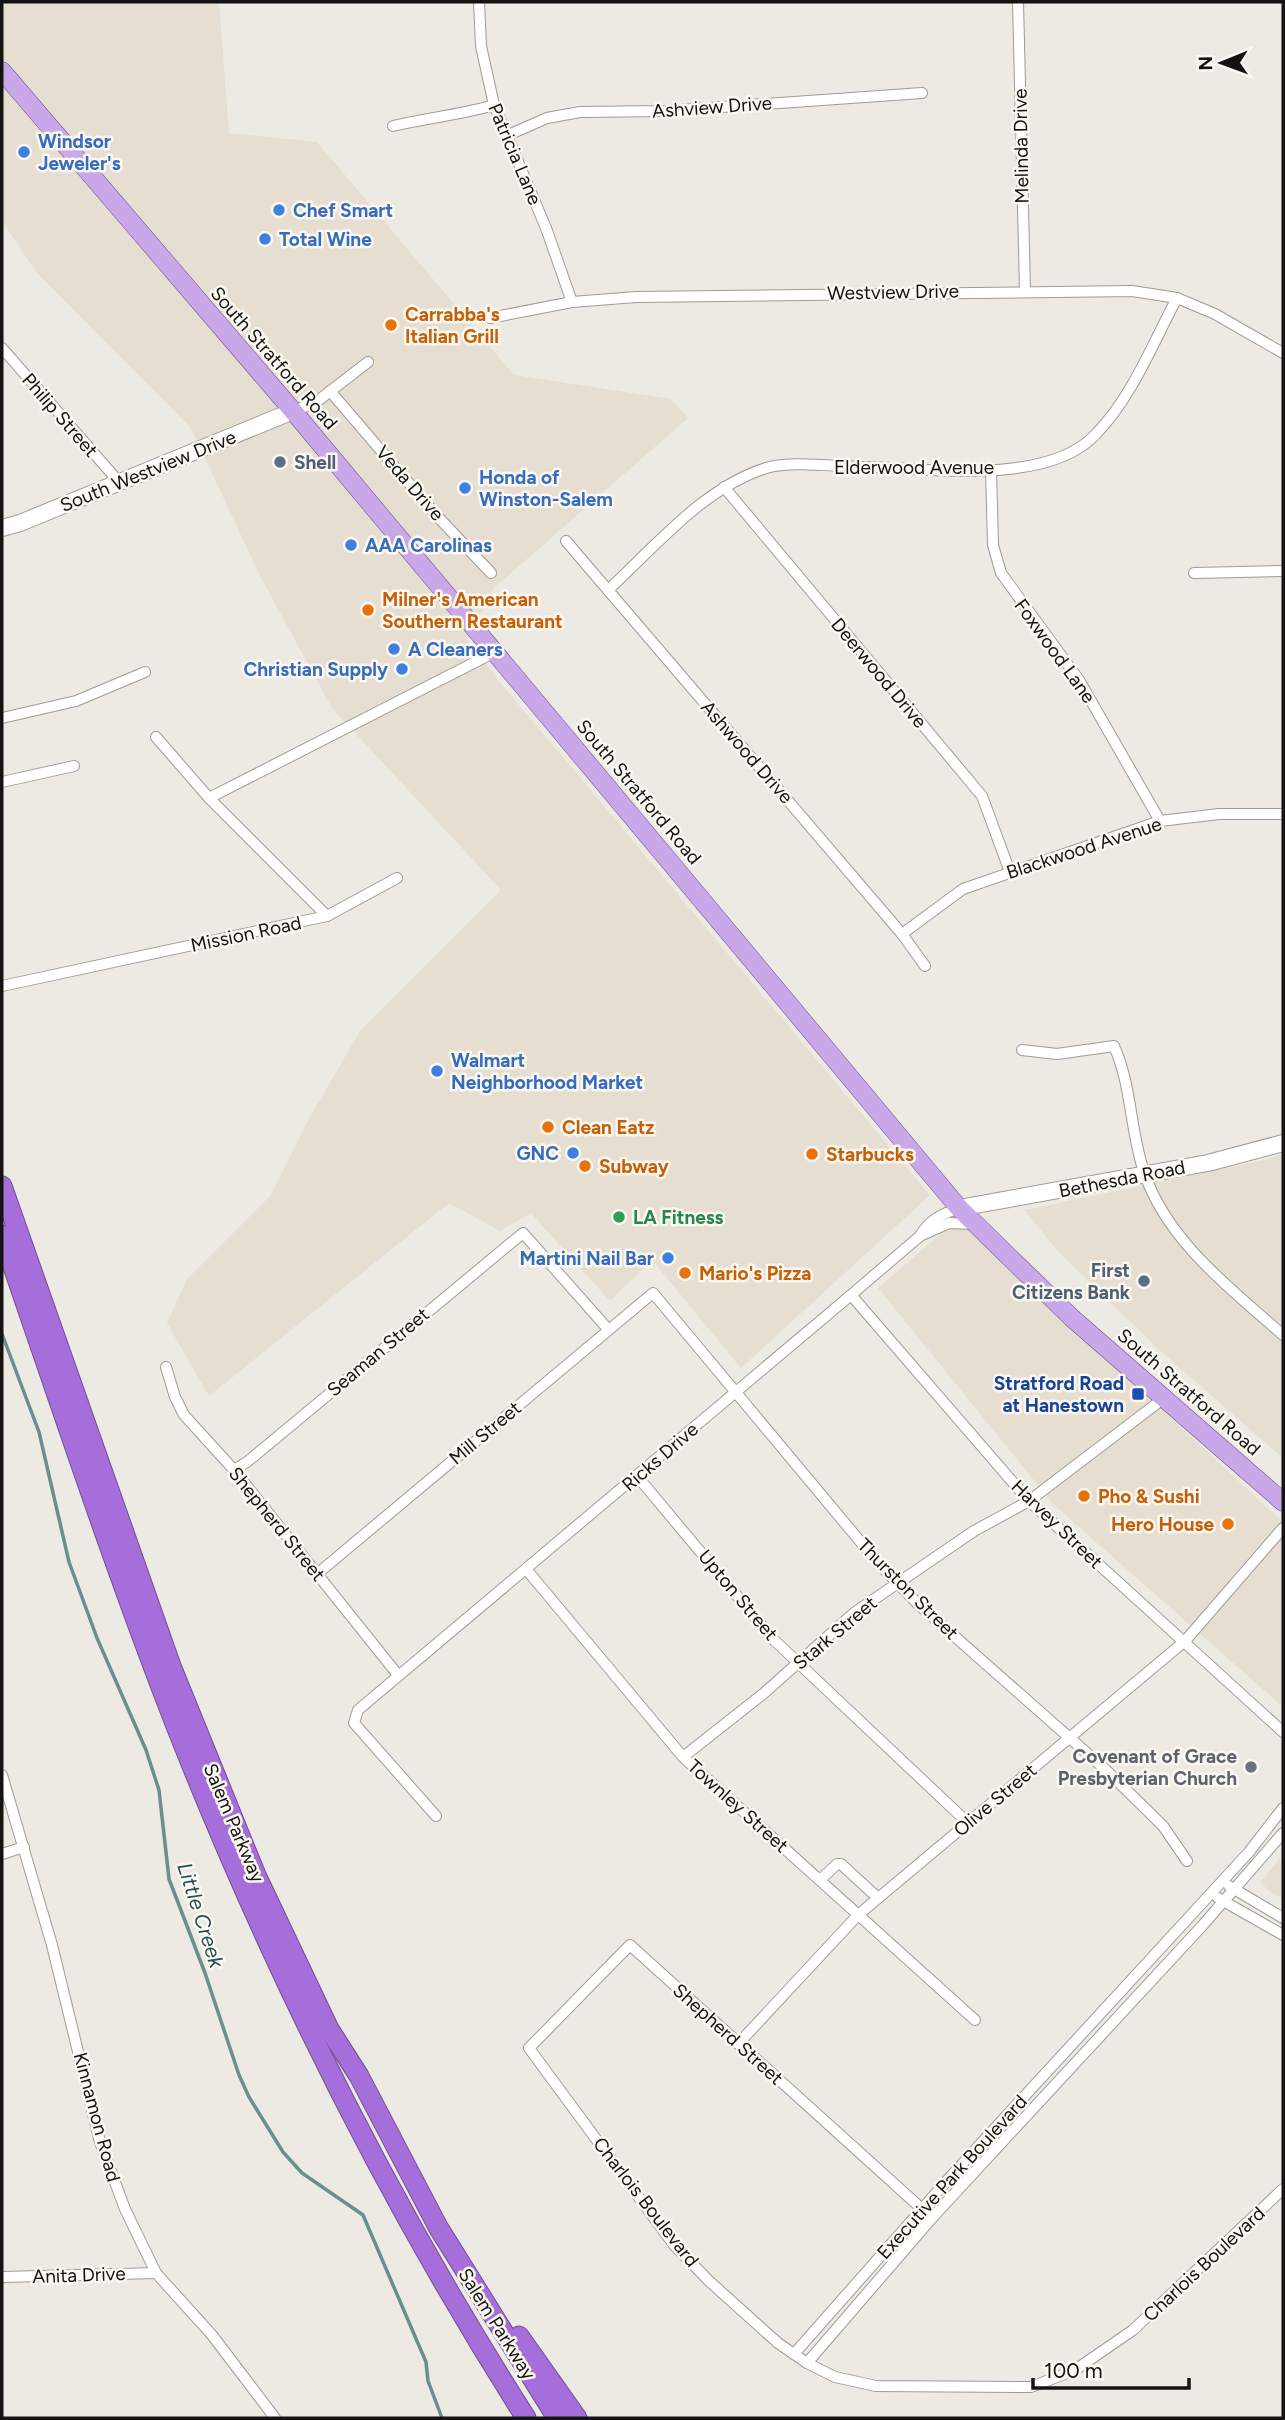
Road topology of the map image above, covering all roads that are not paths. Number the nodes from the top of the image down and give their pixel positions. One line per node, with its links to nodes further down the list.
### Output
1 (479, 2): 5 (street, Patricia Lane)
2 (1017, 2): 8 (street, Melinda Drive)
3 (2, 71): 16 (main road, South Stratford Road)
4 (922, 93): 7 (street, Ashview Drive)
5 (494, 105): 6 (street); 7 (street, Patricia Lane)
6 (393, 126)
7 (506, 136): 10 (street, Patricia Lane)
8 (1025, 290): 9 (street, Westview Drive); 10 (street, Westview Drive)
9 (1177, 298): 12 (street, Westview Drive); 17 (street, Elderwood Avenue)
10 (572, 302): 11 (street, Westview Drive)
11 (490, 318)
12 (1283, 353)
13 (4, 354): 18 (street, Philip Street)
14 (368, 362): 15 (street)
15 (330, 391): 16 (street); 23 (street, Veda Drive)
16 (293, 411): 18 (street, South Westview Drive); 26 (main road, South Stratford Road)
17 (991, 469): 19 (street, Elderwood Avenue); 34 (street, Foxwood Lane)
18 (119, 482): 20 (street, South Westview Drive)
19 (724, 487): 25 (street, Elderwood Avenue); 35 (street, Deerwood Drive)
20 (2, 528)
21 (566, 541): 25 (street, Ashwood Drive)
22 (1283, 571): 24 (street)
23 (491, 573)
24 (1194, 573)
25 (608, 590): 38 (street, Ashwood Drive)
26 (495, 652): 32 (street); 45 (main road, South Stratford Road)
27 (145, 672): 28 (street)
28 (2, 718)
29 (156, 737): 32 (street, Mission Road)
30 (74, 766): 31 (street)
31 (2, 782)
32 (209, 797): 37 (street, Mission Road)
33 (1283, 814): 34 (street, Blackwood Avenue)
34 (1160, 821): 35 (street, Blackwood Avenue)
35 (1010, 872): 38 (street, Blackwood Avenue)
36 (397, 878): 37 (street)
37 (327, 916): 40 (street, Mission Road)
38 (902, 934): 39 (street, Ashwood Drive)
39 (925, 966)
40 (2, 986)
41 (1021, 1050): 43 (street)
42 (1283, 1143): 43 (street, Bethesda Road)
43 (1144, 1173): 45 (street, Bethesda Road); 52 (street)
44 (2, 1186): 99 (highway, Salem Parkway)
45 (960, 1208): 46 (main road, South Stratford Road); 48 (street, Ricks Drive)
46 (977, 1224): 48 (street, Ricks Drive); 55 (main road, South Stratford Road)
47 (2, 1235): 102 (highway, Salem Parkway)
48 (920, 1236): 50 (street, Ricks Drive)
49 (653, 1293): 51 (street, Mill Street); 54 (street, Thurston Street)
50 (851, 1295): 54 (street, Ricks Drive); 58 (street, Harvey Street)
51 (607, 1328): 56 (street, Seaman Street); 62 (street, Mill Street)
52 (1283, 1335)
53 (166, 1367): 56 (street, Shepherd Street)
54 (736, 1393): 57 (street, Ricks Drive); 63 (street, Thurston Street)
55 (1164, 1398): 58 (street, Stark Street); 59 (main road, South Stratford Road)
56 (234, 1470): 62 (street, Shepherd Street)
57 (638, 1476): 61 (street, Ricks Drive); 65 (street, Upton Street)
58 (1029, 1501): 63 (street, Stark Street); 64 (street, Harvey Street)
59 (1283, 1502)
60 (1283, 1528): 64 (street, Olive Street)
61 (526, 1569): 66 (street, Ricks Drive); 69 (street, Townley Street)
62 (317, 1574): 66 (street, Shepherd Street)
63 (898, 1581): 65 (street, Stark Street); 68 (street, Thurston Street)
64 (1185, 1641): 67 (street, Harvey Street); 68 (street, Olive Street)
65 (797, 1664): 69 (street, Stark Street); 73 (street, Upton Street)
66 (398, 1675): 72 (street, Ricks Drive)
67 (1283, 1731)
68 (1070, 1737): 73 (street, Olive Street); 77 (street, Thurston Street)
69 (683, 1758): 78 (street, Townley Street)
70 (2, 1775): 75 (street, Kinnamon Road)
71 (1283, 1808): 79 (street, Executive Park Boulevard)
72 (436, 1816)
73 (968, 1823): 82 (street, Olive Street)
74 (1283, 1833): 80 (street, Executive Park Boulevard)
75 (24, 1847): 76 (street); 97 (street, Kinnamon Road)
76 (2, 1854)
77 (1186, 1861)
78 (820, 1880): 82 (street); 84 (street, Townley Street)
79 (1221, 1880): 80 (street); 81 (street, Executive Park Boulevard)
80 (1232, 1890): 83 (street, Executive Park Boulevard); 85 (street)
81 (1211, 1892): 83 (street); 86 (street, Executive Park Boulevard)
82 (878, 1898): 84 (street, Olive Street)
83 (1223, 1902): 87 (street); 88 (street, Executive Park Boulevard)
84 (858, 1915): 91 (street, Townley Street); 92 (street, Olive Street)
85 (1283, 1918)
86 (1178, 1930): 88 (street); 89 (street, Executive Park Boulevard)
87 (1283, 1935)
88 (1189, 1940): 90 (street, Executive Park Boulevard)
89 (1112, 2001): 90 (street); 95 (street, Executive Park Boulevard)
90 (1122, 2013): 96 (street, Executive Park Boulevard)
91 (975, 2020)
92 (738, 2044): 93 (street, Shepherd Street); 95 (street, Shepherd Street)
93 (529, 2048): 100 (street, Charlois Boulevard)
94 (1283, 2189): 101 (street, Charlois Boulevard)
95 (922, 2209): 96 (street, Shepherd Street); 100 (street, Executive Park Boulevard)
96 (932, 2218): 101 (street, Executive Park Boulevard)
97 (156, 2273): 98 (street, Anita Drive); 103 (street, Kinnamon Road)
98 (2, 2277)
99 (473, 2287): 104 (highway, Salem Parkway); 105 (highway)
100 (794, 2354): 101 (street, Charlois Boulevard)
101 (807, 2363)
102 (521, 2413)
103 (275, 2418)
104 (557, 2418)
105 (577, 2418)

